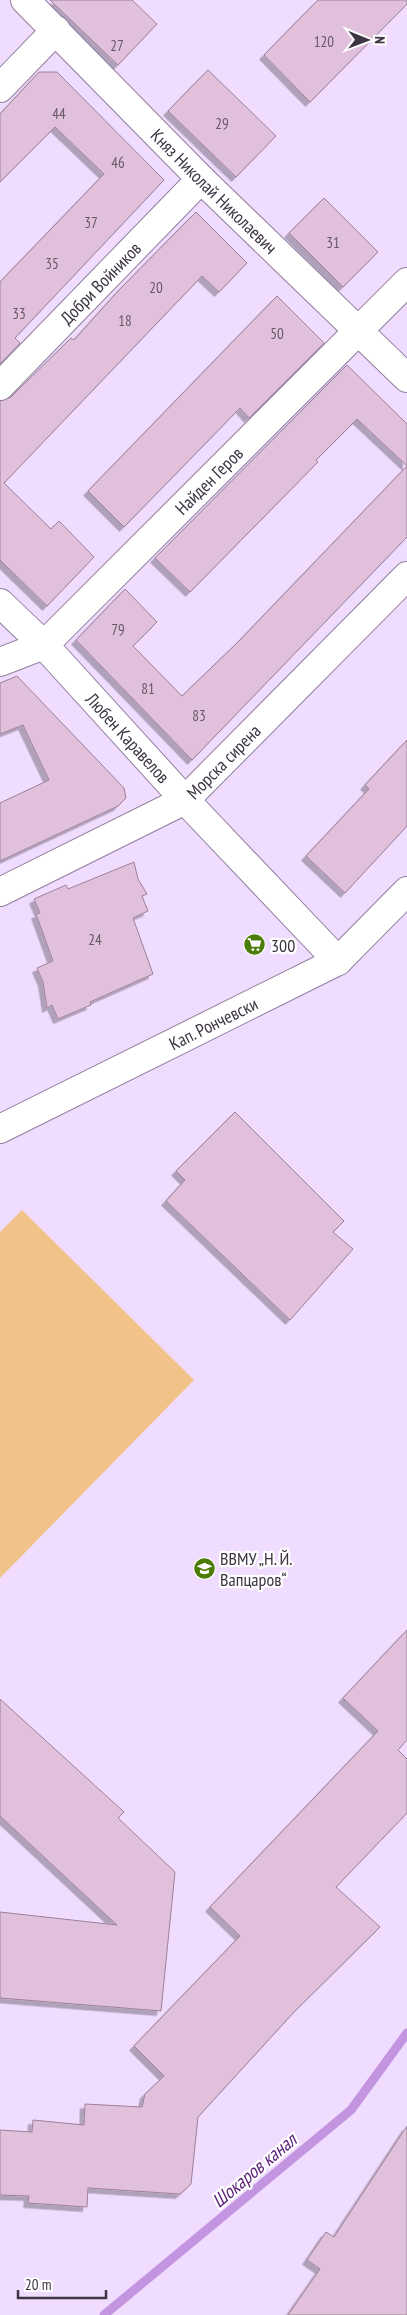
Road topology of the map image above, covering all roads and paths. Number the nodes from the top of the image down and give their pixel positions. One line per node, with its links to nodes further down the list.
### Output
1 (25, 0): 2 (street, Княз Николай Николаевич)
2 (56, 30): 3 (street); 4 (street, Княз Николай Николаевич)
3 (0, 88)
4 (201, 179): 6 (street, Княз Николай Николаевич); 8 (street, Добри Войников)
5 (407, 282): 6 (street, Найден Геров)
6 (358, 331): 7 (street, Княз Николай Николаевич); 11 (street, Найден Геров)
7 (407, 378)
8 (0, 386)
9 (407, 576): 13 (street, Морска сирена)
10 (0, 603): 11 (street, Любен Каравелов)
11 (44, 645): 12 (street, Найден Геров); 13 (street, Любен Каравелов)
12 (0, 662)
13 (185, 800): 15 (street, Морска сирена); 16 (street, Любен Каравелов)
14 (407, 891): 16 (street, Кап. Рончевски)
15 (0, 892)
16 (338, 961): 17 (street, Кап. Рончевски)
17 (0, 1129)

